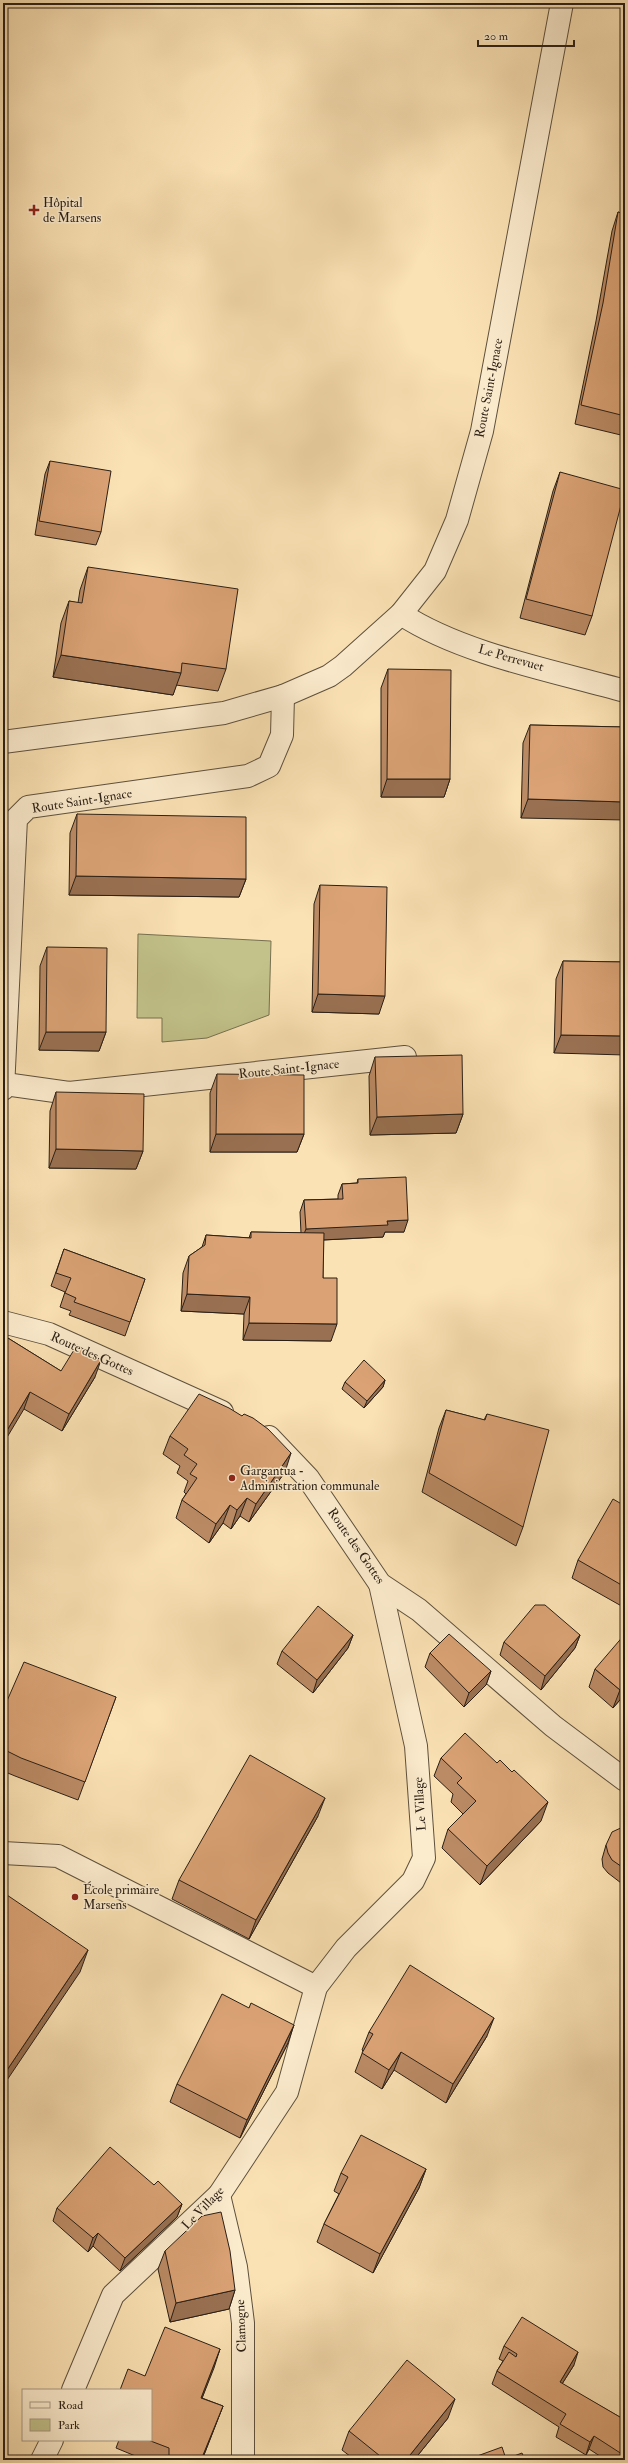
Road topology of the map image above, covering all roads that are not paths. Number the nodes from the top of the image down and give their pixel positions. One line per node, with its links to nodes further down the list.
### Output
1 (562, 3): 2 (street, Route Saint-Ignace)
2 (401, 614): 3 (street, Le Perrevuet); 4 (street, Route Saint-Ignace)
3 (625, 691)
4 (282, 696): 5 (street, Route Saint-Ignace); 7 (street, Route Saint-Ignace)
5 (3, 742)
6 (406, 1057): 7 (street, Route Saint-Ignace)
7 (4, 1087)
8 (3, 1322): 9 (street, Route des Gottes)
9 (380, 1584): 10 (street, Route des Gottes); 12 (street, Le Village)
10 (625, 1780)
11 (3, 1853): 12 (street)
12 (316, 1987): 13 (street, Le Village)
13 (219, 2195): 14 (street, Le Village); 17 (street, Clamogne)
14 (73, 2389)
15 (52, 2441): 16 (street)
16 (42, 2460)
17 (243, 2460)

